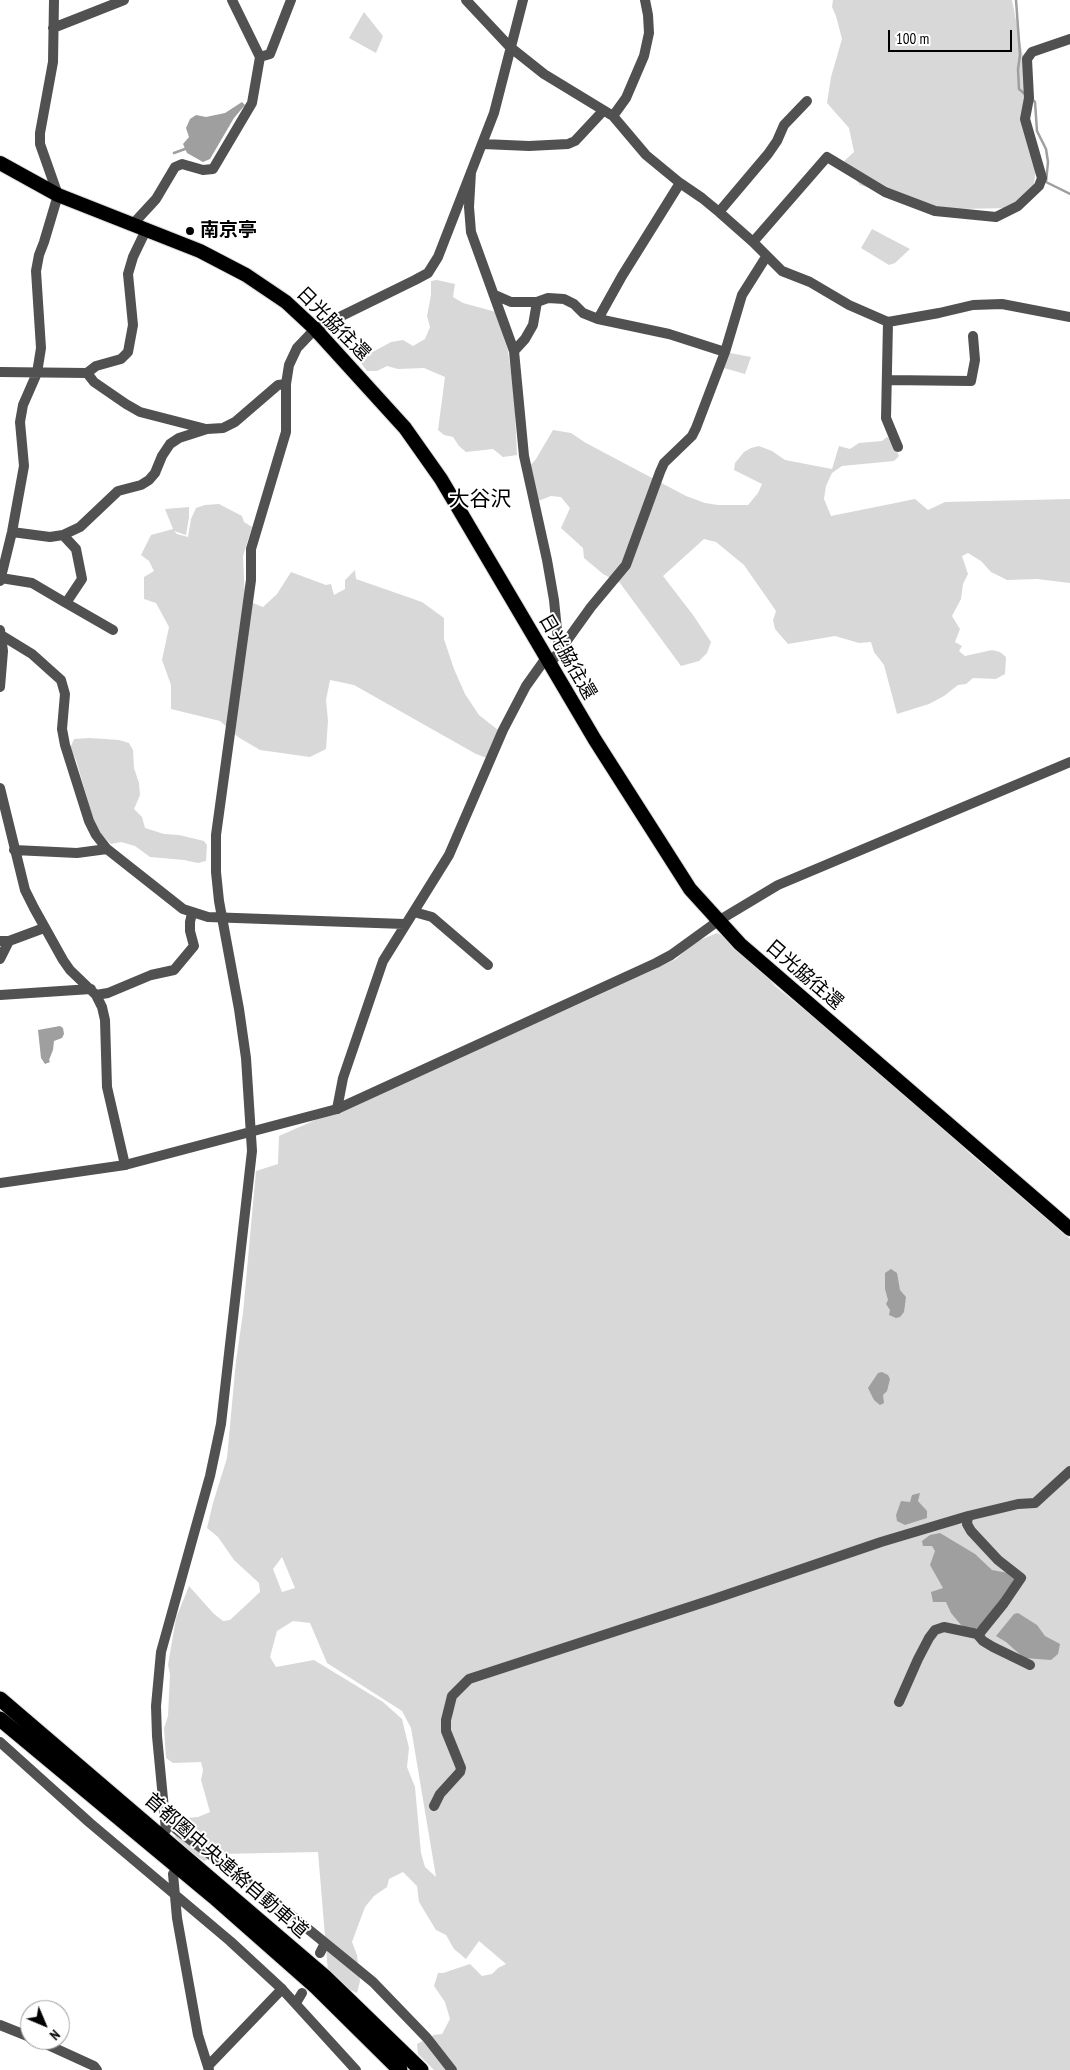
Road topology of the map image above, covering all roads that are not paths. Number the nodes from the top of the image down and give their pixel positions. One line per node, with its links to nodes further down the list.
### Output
1 (54, 0): 8 (street)
2 (124, 0): 8 (street)
3 (232, 0): 11 (street)
4 (291, 0): 11 (street)
5 (466, 0): 10 (street)
6 (523, 0): 10 (street)
7 (645, 0): 14 (street)
8 (54, 28): 19 (street)
9 (1070, 39): 23 (street)
10 (510, 46): 13 (street); 15 (street)
11 (260, 57): 21 (street)
12 (807, 101): 20 (street)
13 (603, 111): 14 (street); 15 (street)
14 (613, 116): 18 (street)
15 (483, 144): 17 (street)
16 (0, 163): 19 (highway, 日光脇往還)
17 (470, 172): 25 (street); 30 (street)
18 (680, 183): 20 (street); 28 (street)
19 (58, 195): 21 (highway, 日光脇往還); 35 (street)
20 (719, 212): 23 (street)
21 (132, 224): 22 (highway, 日光脇往還)
22 (146, 230): 30 (highway, 日光脇往還); 36 (street)
23 (753, 242): 24 (street)
24 (766, 257): 29 (street); 33 (street)
25 (495, 295): 26 (street); 32 (street)
26 (537, 302): 28 (street); 32 (street)
27 (1070, 317): 29 (street)
28 (598, 318): 33 (street)
29 (888, 322): 37 (street)
30 (315, 329): 38 (street); 48 (highway, 日光脇往還)
31 (973, 336): 37 (street)
32 (514, 351): 47 (street)
33 (725, 352): 47 (street)
34 (0, 372): 35 (street)
35 (37, 373): 36 (street); 41 (street)
36 (87, 373): 39 (street)
37 (888, 380): 40 (street)
38 (286, 384): 39 (street); 56 (street)
39 (207, 429): 42 (street)
40 (898, 448)
41 (12, 532): 42 (street); 43 (street)
42 (63, 536): 44 (street)
43 (0, 579): 44 (street)
44 (66, 603): 45 (street)
45 (113, 630)
46 (1, 632): 49 (street); 52 (street)
47 (559, 650): 48 (street)
48 (548, 661): 54 (street); 57 (highway, 日光脇往還)
49 (0, 688)
50 (1070, 762): 57 (street)
51 (0, 788): 53 (street)
52 (107, 849): 53 (street); 55 (street)
53 (14, 850): 59 (street)
54 (414, 912): 58 (street); 62 (street)
55 (192, 913): 56 (street); 63 (street)
56 (221, 918): 58 (street); 66 (street)
57 (718, 921): 65 (street); 69 (highway, 日光脇往還)
58 (404, 924): 65 (street)
59 (44, 928): 60 (street); 63 (street)
60 (4, 941): 61 (street)
61 (0, 959)
62 (488, 965)
63 (93, 992): 64 (street); 67 (street)
64 (0, 995)
65 (337, 1109): 66 (street)
66 (250, 1133): 67 (street); 79 (street)
67 (125, 1165): 68 (street)
68 (0, 1183)
69 (1070, 1229)
70 (1070, 1471): 71 (street)
71 (968, 1516): 72 (street); 78 (street)
72 (979, 1634): 73 (street); 75 (street)
73 (1030, 1665)
74 (0, 1699): 95 (highway, 首都圏中央連絡自動車道)
75 (899, 1702)
76 (0, 1719): 94 (highway, 首都圏中央連絡自動車道)
77 (0, 1742): 82 (street)
78 (434, 1806)
79 (164, 1817): 80 (street); 83 (street)
80 (166, 1830)
81 (173, 1874): 82 (street)
82 (175, 1896): 85 (street); 91 (street)
83 (325, 1943): 84 (street); 96 (street)
84 (320, 1952)
85 (282, 1989): 87 (street); 91 (street)
86 (302, 1993): 87 (street)
87 (296, 2003): 93 (street)
88 (0, 2025): 89 (street)
89 (20, 2033)
90 (58, 2050): 92 (street)
91 (209, 2068)
92 (97, 2070)
93 (356, 2070)
94 (400, 2070)
95 (421, 2070)
96 (452, 2070)

